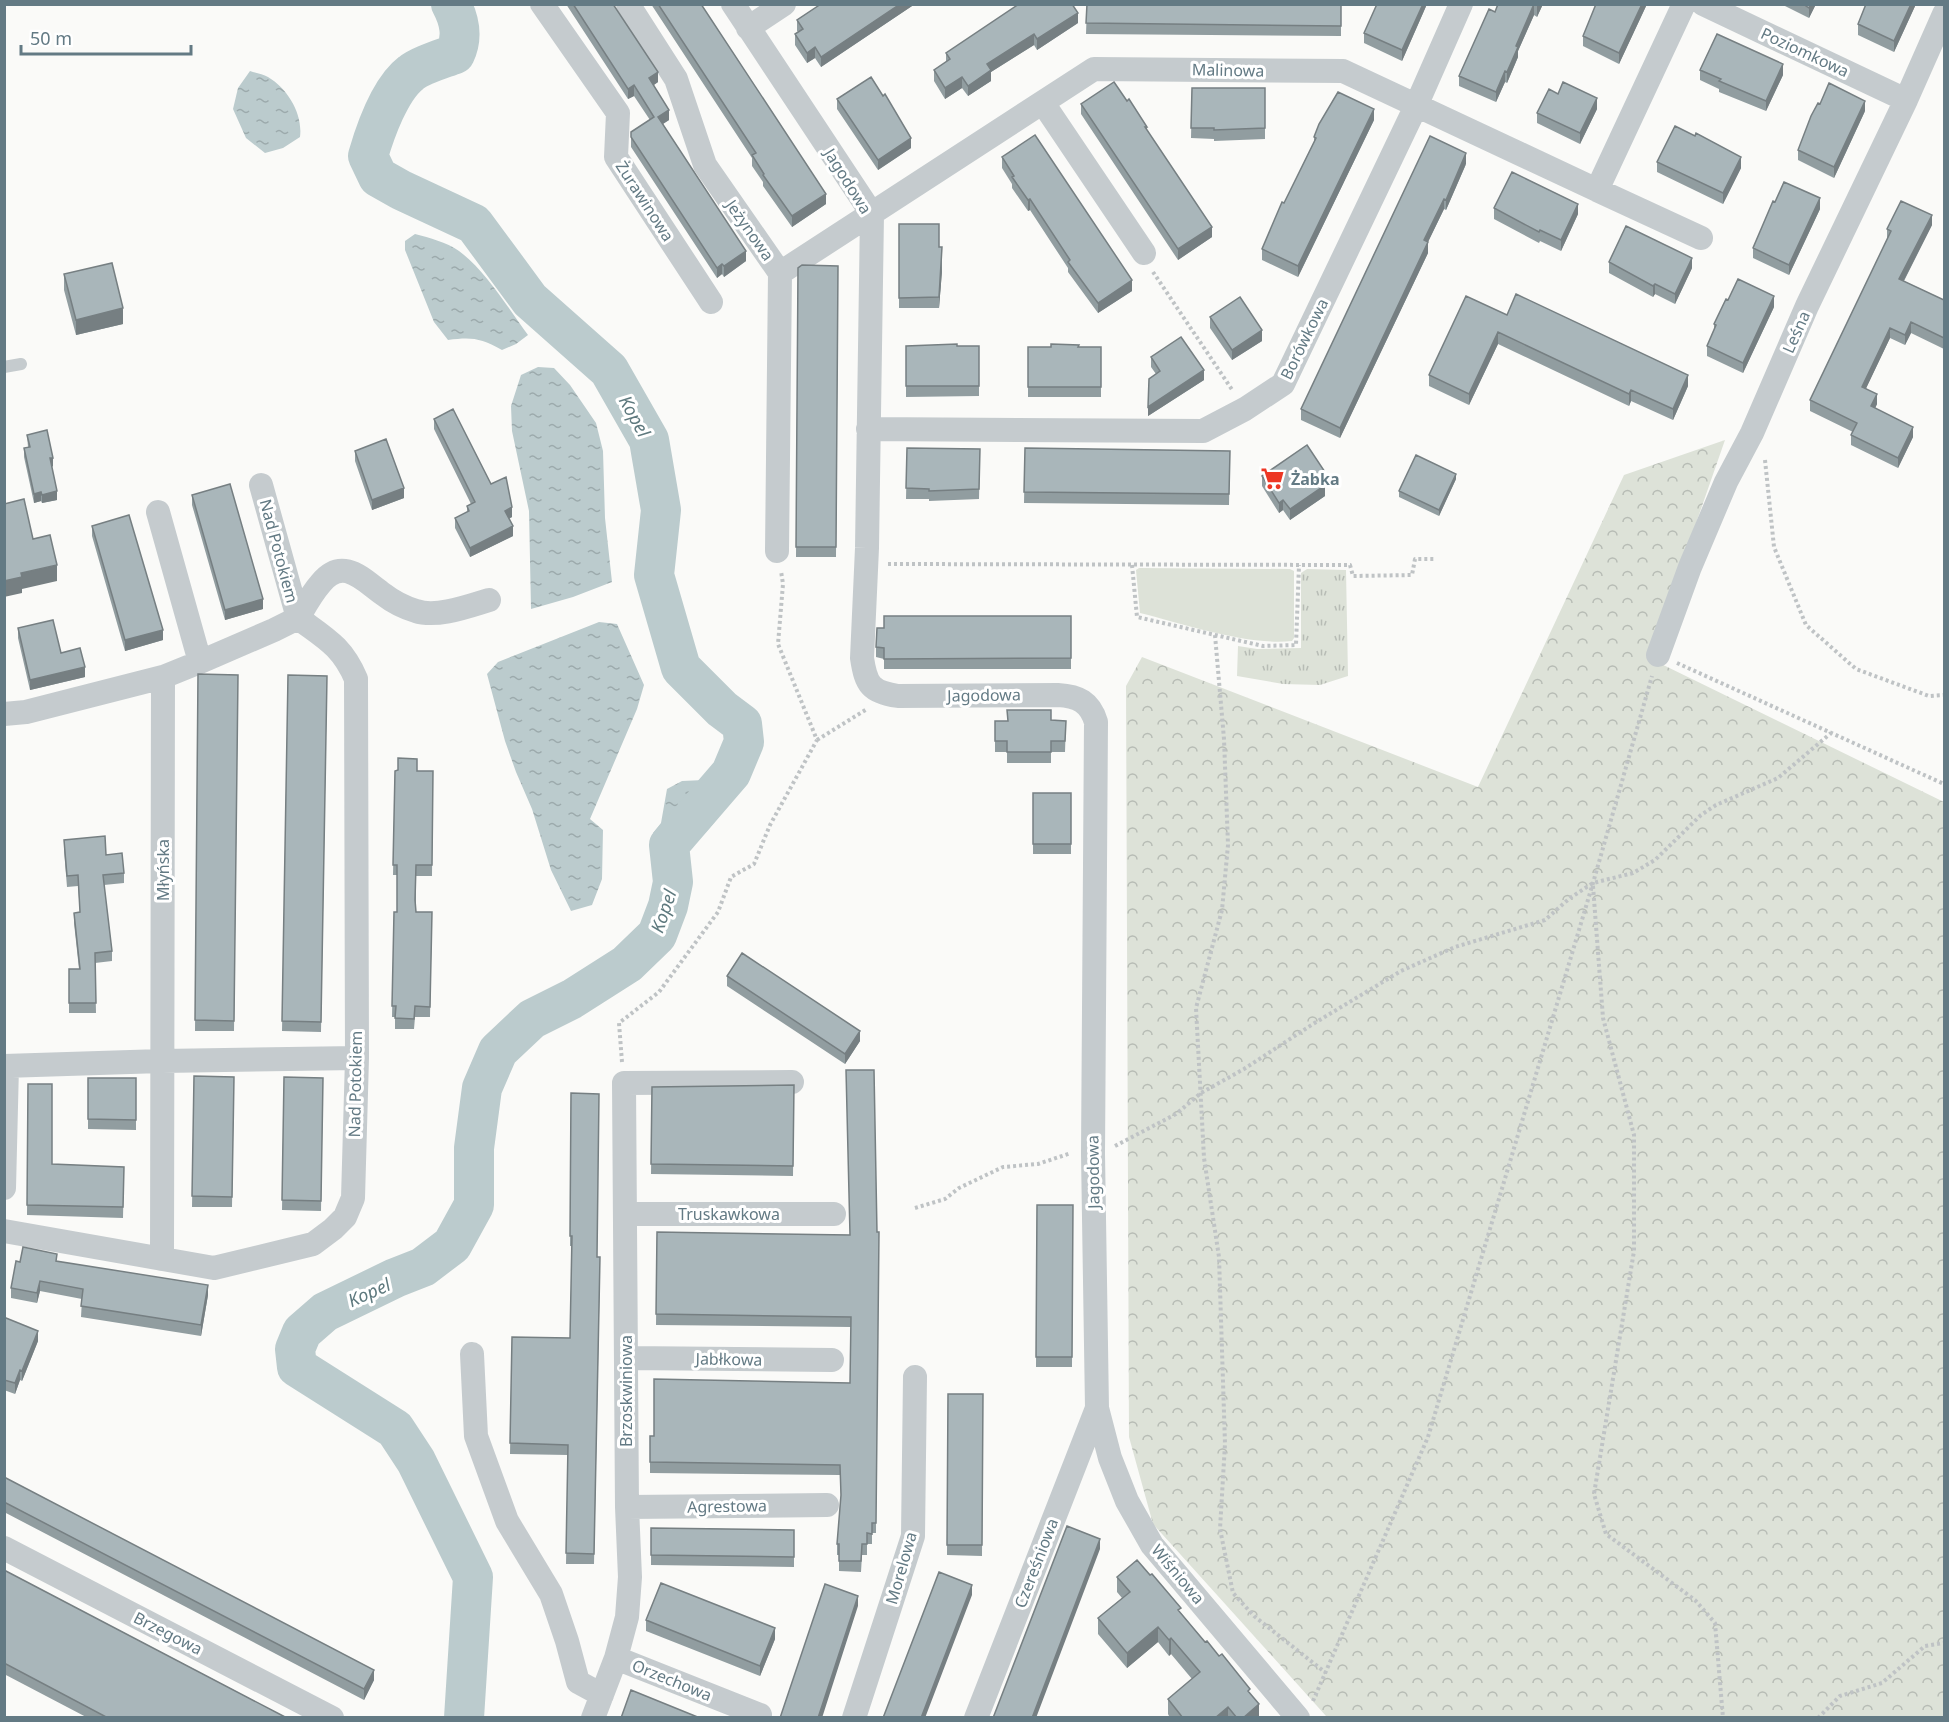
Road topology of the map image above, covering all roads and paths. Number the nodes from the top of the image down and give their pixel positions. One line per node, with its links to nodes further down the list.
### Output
1 (543, 4): 18 (street, Żurawinowa)
2 (628, 4): 17 (street, Jeżynowa)
3 (732, 4): 9 (street, Jagodowa)
4 (784, 4): 9 (street)
5 (1461, 4): 12 (street, Borówkowa)
6 (1684, 4): 13 (street)
7 (1703, 4): 10 (street, Poziomkowa)
8 (1944, 14): 10 (street, Leśna)
9 (748, 28): 14 (street, Jagodowa)
10 (1906, 100): 23 (street, Leśna)
11 (1043, 103): 12 (street, Malinowa); 14 (street, Malinowa); 16 (street)
12 (1416, 106): 13 (street); 21 (street, Borówkowa)
13 (1597, 190): 15 (street)
14 (872, 214): 17 (street, Malinowa); 22 (street, Jagodowa)
15 (1701, 238)
16 (1144, 253): 21 (path)
17 (780, 273): 26 (street, Jeżynowa)
18 (711, 302)
19 (21, 363): 20 (lane)
20 (4, 367)
21 (1245, 409): 22 (street, Borówkowa)
22 (868, 429): 28 (street, Jagodowa)
23 (1752, 433): 34 (street, Leśna); 38 (path)
24 (261, 485): 32 (street, Nad Potokiem)
25 (158, 512): 35 (street)
26 (777, 551): 41 (path)
27 (1434, 559): 30 (path)
28 (866, 563): 29 (path); 37 (street, Jagodowa)
29 (1132, 565): 30 (path); 33 (path)
30 (1299, 565): 33 (path)
31 (489, 600): 32 (street)
32 (297, 618): 35 (street, Nad Potokiem); 44 (street, Nad Potokiem)
33 (1215, 635): 49 (path)
34 (1658, 655): 40 (path); 43 (path)
35 (200, 662): 36 (street)
36 (163, 677): 39 (street); 45 (street, Młyńska)
37 (883, 694): 41 (path); 50 (street, Jagodowa)
38 (1944, 695)
39 (4, 714)
40 (1831, 733): 42 (path); 43 (path)
41 (817, 740): 48 (path)
42 (1944, 784)
43 (1593, 883): 49 (path); 67 (path); 75 (path)
44 (357, 1058): 45 (street); 56 (street, Nad Potokiem)
45 (162, 1060): 46 (street); 56 (street, Młyńska)
46 (6, 1066): 51 (street)
47 (792, 1082): 48 (street)
48 (624, 1083): 53 (street, Brzoskwiniowa)
49 (1201, 1093): 50 (path); 67 (path)
50 (1092, 1154): 52 (path); 61 (street, Jagodowa)
51 (4, 1188)
52 (915, 1208)
53 (625, 1214): 54 (street, Truskawkowa); 58 (street, Brzoskwiniowa)
54 (834, 1214)
55 (4, 1231): 56 (street, Nad Potokiem)
56 (162, 1259)
57 (472, 1354): 68 (street)
58 (626, 1358): 59 (street, Jabłkowa); 63 (street, Brzoskwiniowa)
59 (832, 1360)
60 (915, 1377): 73 (street, Morelowa)
61 (1097, 1408): 69 (street, Wiśniowa); 74 (street, Czereśniowa)
62 (827, 1505): 63 (street, Agrestowa)
63 (627, 1507): 66 (street, Brzoskwiniowa)
64 (4, 1548): 71 (street, Brzegowa)
65 (1944, 1643): 76 (path)
66 (616, 1658): 68 (street, Brzoskwiniowa); 70 (street, Orzechowa)
67 (1326, 1673): 69 (path)
68 (602, 1695): 72 (street, Brzoskwiniowa)
69 (1303, 1714)
70 (760, 1715)
71 (332, 1718)
72 (593, 1718)
73 (854, 1718)
74 (976, 1718)
75 (1723, 1718)
76 (1818, 1718)

